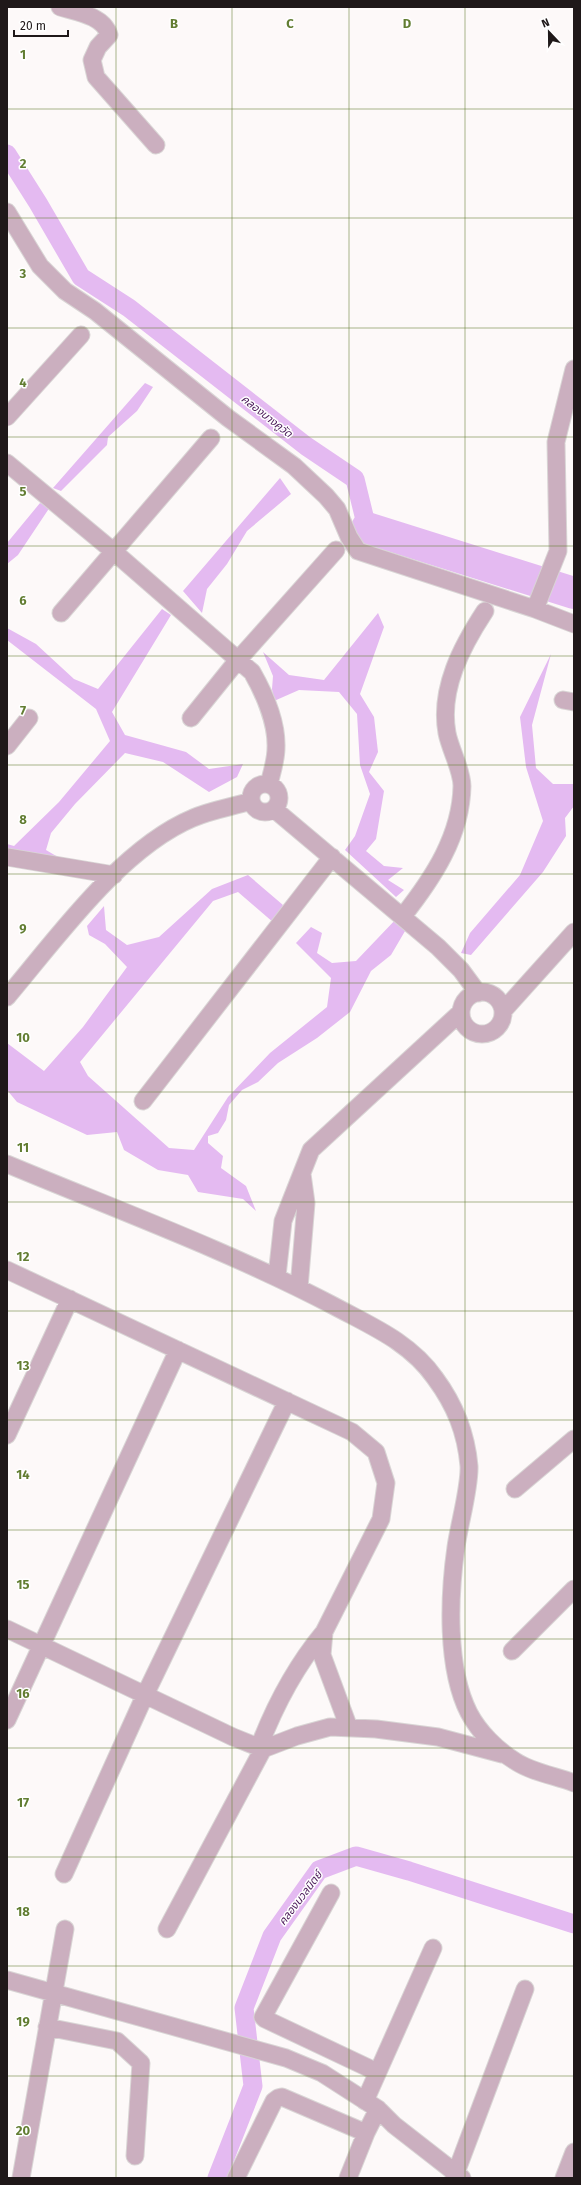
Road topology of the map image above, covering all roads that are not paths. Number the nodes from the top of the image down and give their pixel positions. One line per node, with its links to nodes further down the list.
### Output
1 (60, 7): 2 (street)
2 (156, 145)
3 (7, 212): 11 (street)
4 (81, 335): 6 (street)
5 (574, 369): 11 (street)
6 (7, 417)
7 (211, 438): 10 (street)
8 (7, 463): 10 (street)
9 (336, 550): 15 (street)
10 (113, 552): 13 (street); 15 (street)
11 (537, 603): 14 (street)
12 (485, 611): 25 (street)
13 (60, 613)
14 (574, 624)
15 (237, 661): 17 (street); 19 (street)
16 (29, 718): 18 (street)
17 (191, 718)
18 (7, 746)
19 (268, 784): 20 (street); 21 (street)
20 (251, 801): 21 (street); 24 (street)
21 (274, 809): 23 (street)
22 (7, 856): 24 (street)
23 (332, 857): 25 (street); 31 (street)
24 (114, 875): 28 (street)
25 (411, 907): 27 (street)
26 (574, 932): 29 (street)
27 (478, 993): 29 (street); 30 (street)
28 (7, 997)
29 (503, 1011): 30 (street)
30 (461, 1012): 33 (street)
31 (143, 1101)
32 (7, 1164): 35 (street)
33 (302, 1174): 35 (street); 36 (street)
34 (7, 1270): 37 (street)
35 (277, 1276): 36 (street)
36 (298, 1288): 52 (street)
37 (70, 1299): 38 (street); 40 (street)
38 (178, 1350): 39 (street); 46 (street)
39 (287, 1401): 45 (street); 48 (street)
40 (7, 1435)
41 (574, 1439): 42 (street)
42 (515, 1489)
43 (574, 1589): 47 (street)
44 (7, 1629): 46 (street)
45 (324, 1632): 50 (street); 51 (street)
46 (40, 1644): 48 (street); 49 (street)
47 (512, 1651)
48 (144, 1695): 51 (street); 54 (street)
49 (7, 1720)
50 (349, 1728): 51 (street); 52 (street)
51 (261, 1748): 57 (street)
52 (506, 1755): 53 (street)
53 (574, 1783)
54 (64, 1874)
55 (331, 1893): 63 (street)
56 (65, 1929): 61 (street)
57 (167, 1929)
58 (433, 1948): 63 (street)
59 (7, 1980): 61 (street)
60 (525, 1989): 68 (street)
61 (53, 1993): 62 (street); 64 (street)
62 (47, 2027): 67 (street); 69 (street)
63 (377, 2072): 64 (street)
64 (372, 2105): 65 (street); 68 (street)
65 (366, 2133): 70 (street); 71 (street)
66 (574, 2152): 72 (street)
67 (136, 2156)
68 (457, 2176)
69 (21, 2178)
70 (236, 2178)
71 (348, 2178)
72 (564, 2178)

